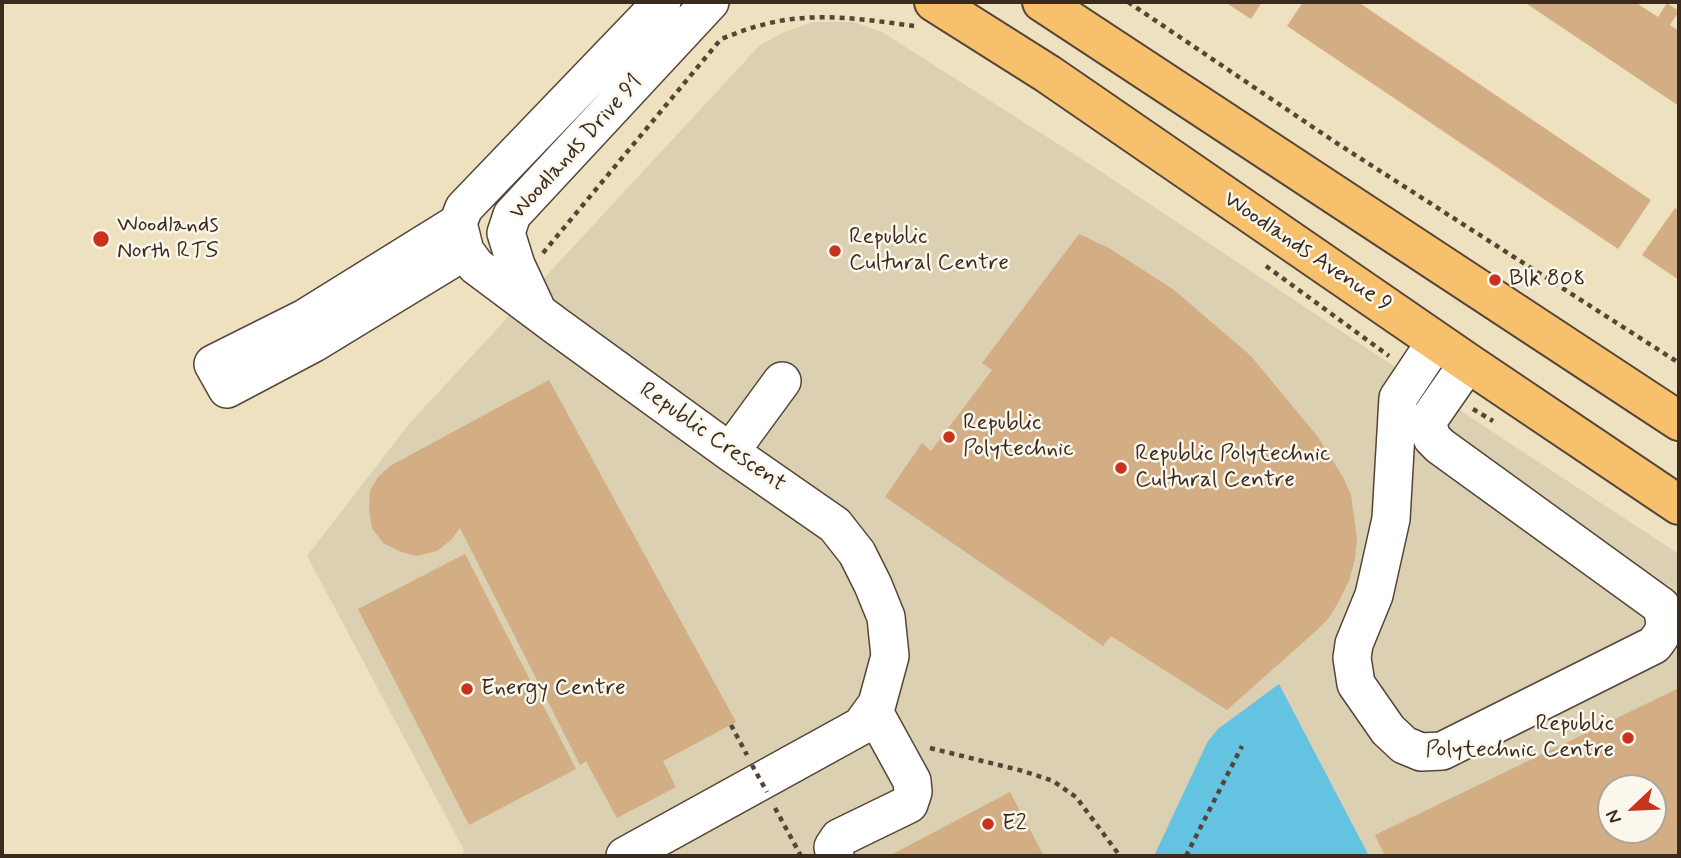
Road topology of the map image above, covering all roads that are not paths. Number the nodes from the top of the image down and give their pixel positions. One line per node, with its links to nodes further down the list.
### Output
1 (662, 2): 5 (lane)
2 (710, 2): 6 (lane, Woodlands Drive 91)
3 (1042, 2): 10 (main road)
4 (930, 11): 7 (main road, Woodlands Avenue 9)
5 (461, 237): 5 (lane); 6 (lane, Republic Crescent)
6 (538, 312): 11 (lane, Republic Crescent)
7 (1436, 341): 8 (main road, Woodlands Avenue 9); 8 (lane)
8 (1468, 363): 12 (main road, Woodlands Avenue 9)
9 (782, 381): 11 (lane)
10 (1679, 421)
11 (730, 452): 13 (lane, Republic Crescent)
12 (1679, 505)
13 (873, 710): 14 (lane, Republic Crescent); 15 (lane)
14 (625, 856)
15 (835, 856)

